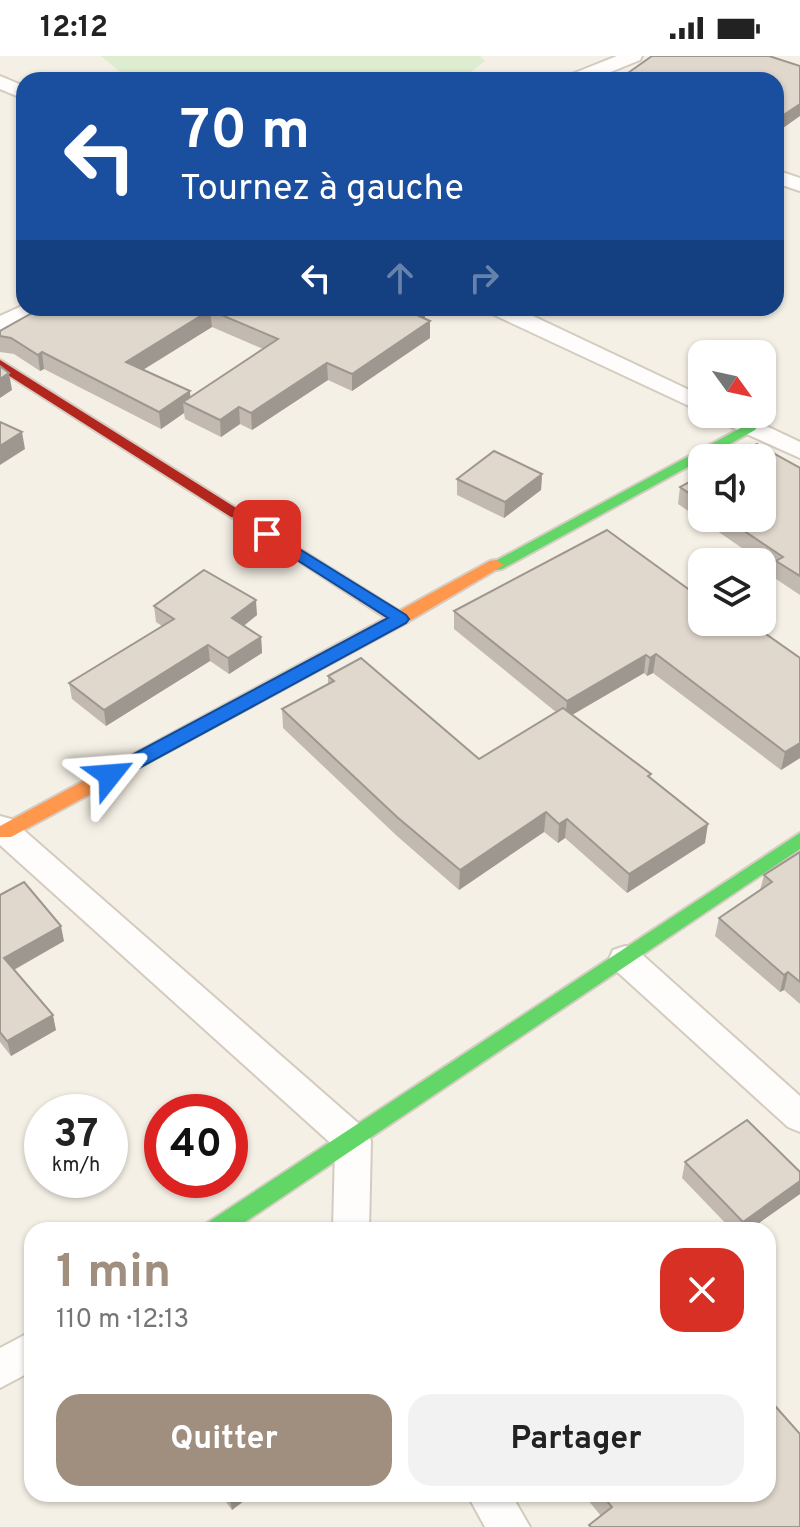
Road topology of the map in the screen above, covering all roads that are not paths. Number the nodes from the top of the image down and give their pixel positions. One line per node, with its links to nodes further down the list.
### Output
1 (633, 56): 2 (street)
2 (594, 72)
3 (515, 316): 5 (street)
4 (0, 364): 9 (street)
5 (688, 398)
6 (748, 428): 9 (street)
7 (752, 428): 8 (street)
8 (800, 451)
9 (400, 619): 10 (street)
10 (2, 830): 14 (street)
11 (800, 840): 12 (street)
12 (625, 959): 13 (street); 14 (street)
13 (800, 1117)
14 (353, 1141): 15 (street); 16 (street)
15 (227, 1222)
16 (351, 1222)
17 (24, 1354): 18 (street)
18 (0, 1370)
19 (492, 1502): 20 (street)
20 (509, 1527)

